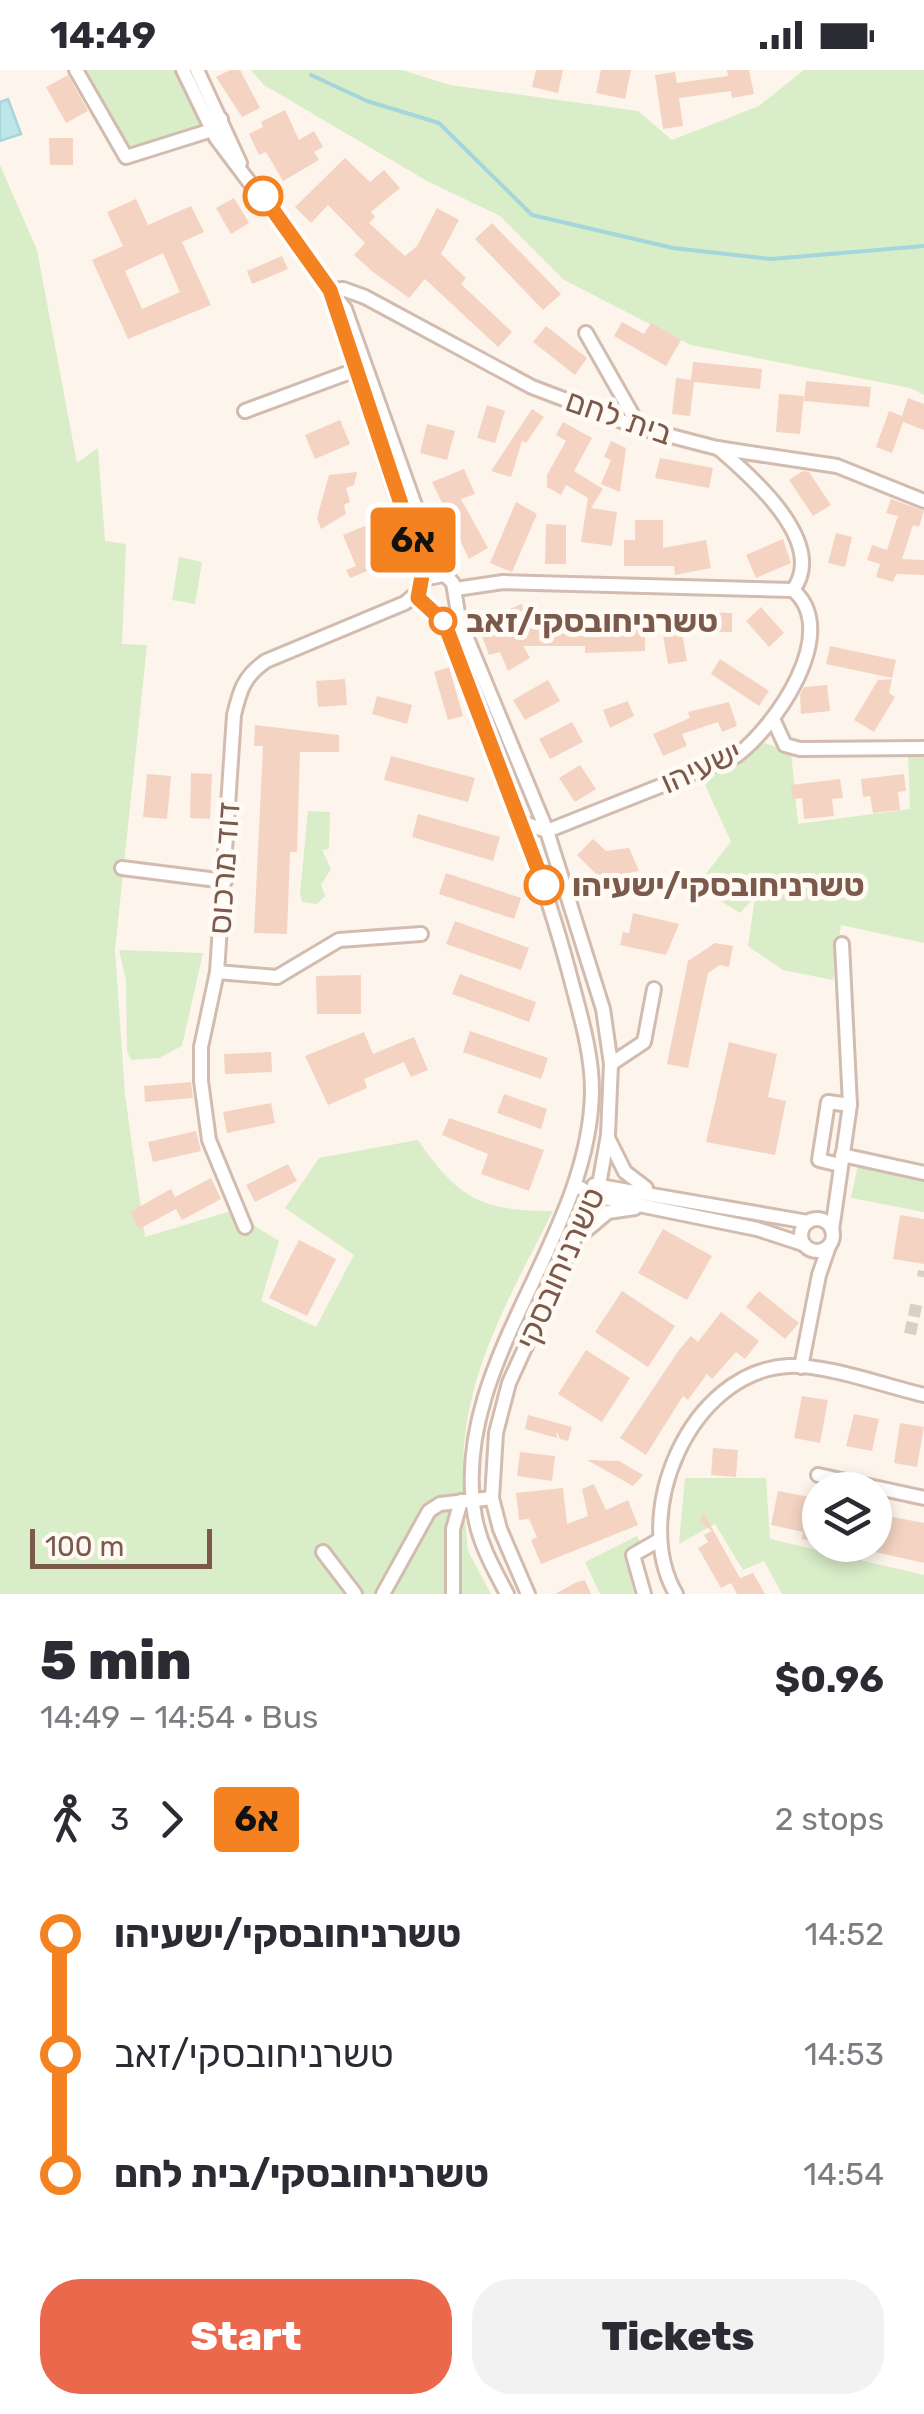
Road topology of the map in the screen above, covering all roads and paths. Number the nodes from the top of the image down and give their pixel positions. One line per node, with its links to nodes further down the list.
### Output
1 (76, 70): 4 (street)
2 (184, 70): 4 (street)
3 (197, 70): 4 (street)
4 (216, 124): 5 (street)
5 (330, 290): 7 (street); 9 (street, בית לחם); 12 (street)
6 (586, 333): 9 (street)
7 (353, 370): 8 (street); 13 (street)
8 (246, 410)
9 (640, 428): 10 (street, בית לחם)
10 (717, 448): 11 (street, בית לחם); 14 (street)
11 (924, 501)
12 (443, 575): 13 (street); 15 (street)
13 (423, 579): 16 (street)
14 (793, 590): 15 (street); 17 (street)
15 (455, 594): 16 (street); 20 (street, טשרניחובסקי)
16 (424, 604): 19 (street, טשרניחובסקי); 22 (street, דוד מרכוס)
17 (774, 721): 18 (street, ישעיהו); 20 (street, ישעיהו)
18 (924, 748)
19 (521, 822): 20 (street); 32 (street, טשרניחובסקי)
20 (546, 832): 27 (street, טשרניחובסקי)
21 (122, 868): 22 (street)
22 (225, 881): 25 (street, דוד מרכוס)
23 (421, 934): 25 (street)
24 (842, 944): 28 (street)
25 (217, 972): 39 (street, דוד מרכוס)
26 (654, 988): 27 (street)
27 (611, 1064): 29 (street, טשרניחובסקי)
28 (850, 1105): 30 (street); 30 (street)
29 (608, 1135): 33 (street, טשרניחובסקי); 34 (street)
30 (841, 1160): 31 (street); 35 (street)
31 (924, 1173)
32 (577, 1186): 33 (street); 51 (street, טשרניחובסקי)
33 (597, 1191): 34 (street); 36 (street); 44 (street, טשרניחובסקי)
34 (657, 1193): 37 (street)
35 (834, 1200): 38 (street); 41 (street)
36 (662, 1210): 40 (street); 44 (street)
37 (751, 1212): 38 (street); 40 (street)
38 (811, 1221): 41 (street); 42 (street)
39 (245, 1227)
40 (756, 1229): 42 (street)
41 (832, 1230): 43 (street)
42 (805, 1246): 43 (street); 45 (street)
43 (829, 1246): 45 (street)
44 (572, 1247): 49 (street, טשרניחובסקי)
45 (819, 1276): 46 (street)
46 (801, 1367): 47 (street); 52 (street)
47 (924, 1395)
48 (892, 1491): 50 (street)
49 (492, 1498): 51 (street); 58 (street, טשרניחובסקי)
50 (924, 1498)
51 (467, 1501): 55 (street); 56 (street); 57 (street, טשרניחובסקי)
52 (659, 1540): 59 (street); 60 (street)
53 (323, 1552): 54 (street)
54 (354, 1594)
55 (383, 1594)
56 (453, 1594)
57 (507, 1594)
58 (528, 1594)
59 (644, 1594)
60 (676, 1594)

